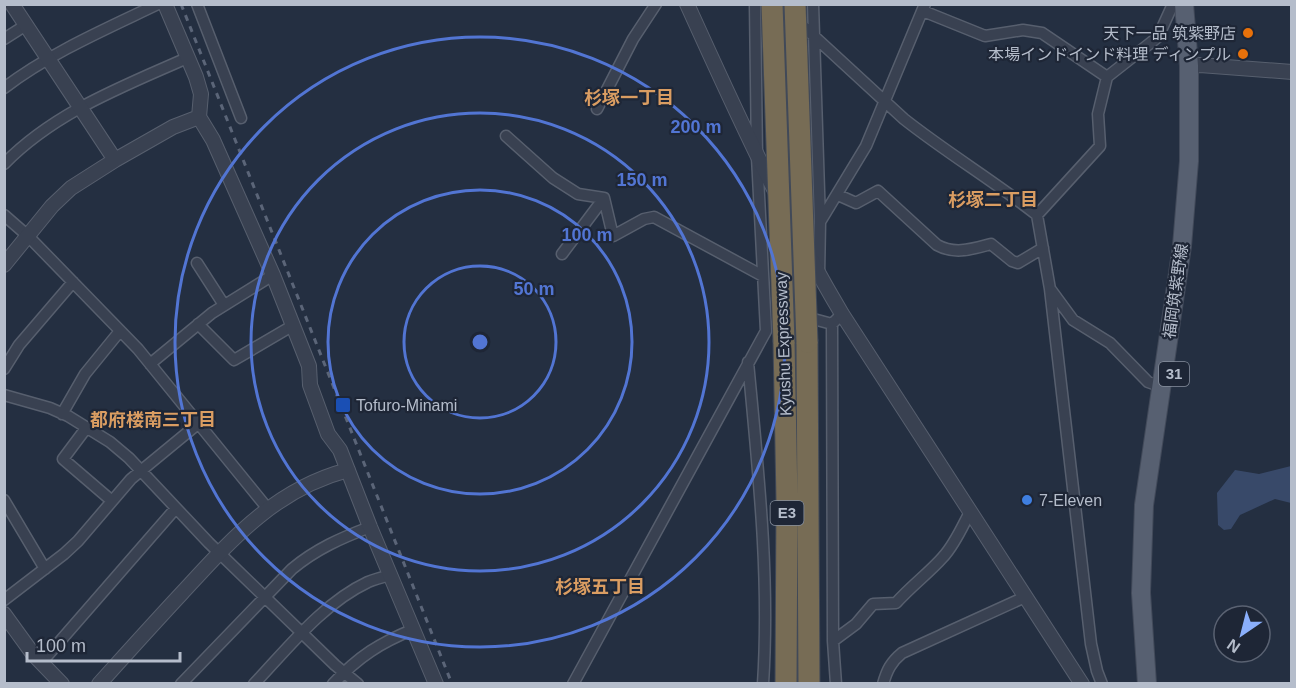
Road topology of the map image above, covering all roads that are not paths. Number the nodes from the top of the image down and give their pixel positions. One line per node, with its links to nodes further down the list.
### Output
1 (12, 4): 16 (street)
2 (158, 4): 20 (street)
3 (165, 4): 19 (street)
4 (196, 4): 29 (street)
5 (656, 4): 27 (street)
6 (687, 4): 31 (street)
7 (755, 4): 31 (street)
8 (772, 4): 92 (highway, Kyushu Expressway / E3, bridge)
9 (779, 4): 17 (street)
10 (795, 4): 93 (highway, Kyushu Expressway / E3, bridge)
11 (813, 4): 17 (street)
12 (1173, 4): 23 (street)
13 (1184, 4): 21 (main road, 福岡筑紫野線 / 31)
14 (1196, 4): 21 (main road, 福岡筑紫野線 / 31)
15 (924, 8): 23 (street); 25 (street)
16 (26, 25): 18 (street); 20 (street)
17 (815, 37): 25 (street); 38 (street)
18 (4, 39)
19 (187, 58): 26 (street); 28 (street)
20 (49, 59): 24 (street); 26 (street)
21 (1194, 65): 22 (street); 58 (main road, 福岡筑紫野線 / 31); 99 (main road, 福岡筑紫野線 / 31)
22 (1292, 72)
23 (1107, 77): 37 (street)
24 (4, 88)
25 (885, 101): 34 (street); 37 (street)
26 (81, 106): 32 (street); 33 (street)
27 (597, 109)
28 (199, 117): 32 (street); 44 (street)
29 (241, 118)
30 (506, 136): 35 (street)
31 (757, 157): 45 (street); 46 (street)
32 (115, 160): 39 (street)
33 (4, 164)
34 (838, 195): 38 (street); 40 (street)
35 (604, 198): 41 (street); 45 (street)
36 (4, 215): 39 (street)
37 (1037, 215): 40 (street)
38 (820, 222): 46 (street)
39 (28, 236): 43 (street); 47 (street)
40 (1043, 248): 48 (street)
41 (562, 254)
42 (197, 263): 49 (street)
43 (4, 265)
44 (273, 275): 49 (street); 53 (street)
45 (763, 276): 50 (street)
46 (819, 276): 51 (street)
47 (73, 282): 54 (street); 57 (street)
48 (1050, 289): 58 (street); 97 (street)
49 (224, 306): 52 (street)
50 (764, 306): 51 (street); 55 (street)
51 (837, 319): 69 (street); 80 (street)
52 (198, 324): 53 (street); 56 (street)
53 (292, 326): 63 (street)
54 (120, 331): 56 (street); 60 (street)
55 (748, 361): 90 (street); 91 (street)
56 (150, 364): 61 (street)
57 (4, 369)
58 (1162, 387): 98 (main road, 福岡筑紫野線 / 31)
59 (4, 395): 60 (street)
60 (62, 414): 62 (street)
61 (199, 423): 64 (street); 68 (street)
62 (87, 427): 64 (street); 66 (street)
63 (348, 470): 68 (street); 70 (street)
64 (141, 471): 66 (street); 67 (street)
65 (4, 500): 72 (street)
66 (112, 501): 72 (street)
67 (176, 508): 71 (street); 81 (street)
68 (268, 509): 71 (street)
69 (970, 512): 75 (street); 80 (street)
70 (370, 527): 73 (street); 74 (street)
71 (219, 553): 74 (street); 84 (street)
72 (45, 569): 76 (street)
73 (391, 575): 78 (street); 79 (street)
74 (264, 597): 79 (street); 85 (street)
75 (1025, 597): 95 (street); 96 (street)
76 (4, 600)
77 (4, 614): 81 (street)
78 (414, 629): 82 (street); 89 (street)
79 (302, 634): 82 (street); 86 (street)
80 (833, 641): 94 (street)
81 (41, 663): 83 (street)
82 (343, 672): 87 (street); 88 (street)
83 (62, 684)
84 (99, 684)
85 (181, 684)
86 (254, 684)
87 (333, 684)
88 (358, 684)
89 (436, 684)
90 (573, 684)
91 (763, 684)
92 (786, 684)
93 (808, 684)
94 (836, 684)
95 (883, 684)
96 (1082, 684)
97 (1102, 684)
98 (1147, 684)
99 (1159, 684)

